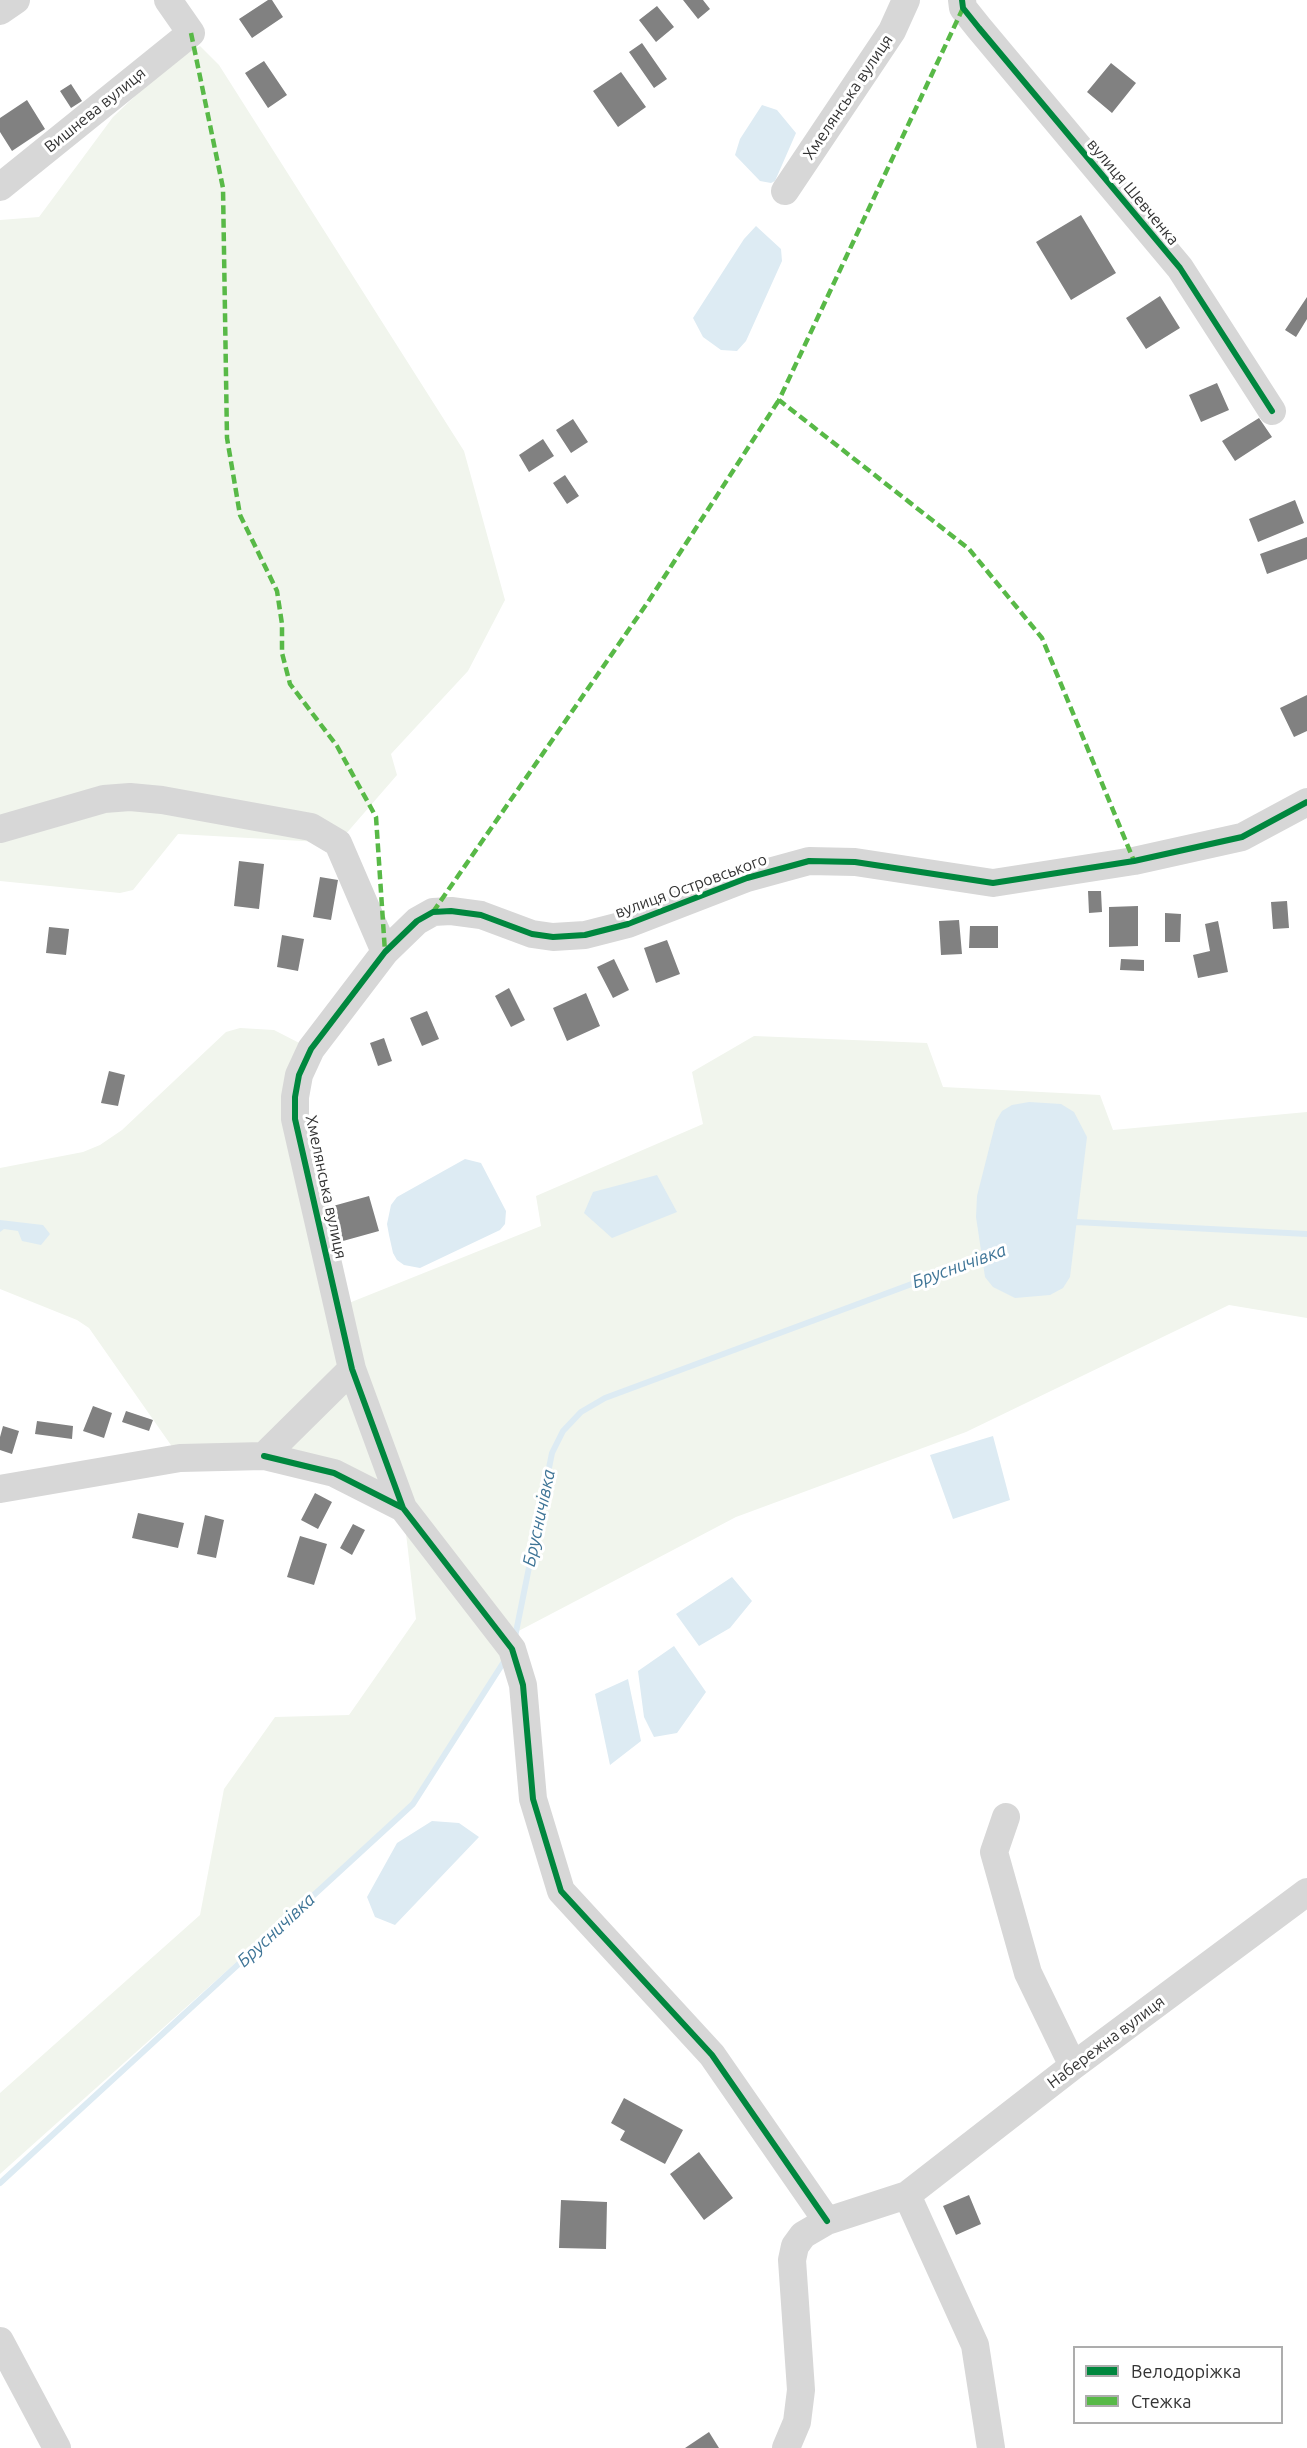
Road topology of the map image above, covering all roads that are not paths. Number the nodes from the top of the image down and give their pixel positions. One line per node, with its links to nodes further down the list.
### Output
1 (16, 0): 5 (street)
2 (168, 0): 6 (street, Вишнева вулиця)
3 (906, 0): 7 (street, Хмелянська вулиця)
4 (962, 0): 8 (street, вулиця Шевченка)
5 (0, 11)
6 (0, 187)
7 (785, 191)
8 (1272, 411)
9 (1307, 802): 11 (street, вулиця Островського)
10 (0, 829): 12 (street)
11 (433, 912): 12 (street, Хмелянська вулиця)
12 (385, 952): 13 (street, Хмелянська вулиця)
13 (352, 1369): 14 (street); 16 (street, Хмелянська вулиця)
14 (264, 1456): 15 (street); 16 (street)
15 (0, 1489)
16 (403, 1508): 21 (street)
17 (1006, 1817): 19 (street)
18 (1307, 1892): 19 (street, Набережна вулиця)
19 (1073, 2066): 20 (street, Набережна вулиця)
20 (907, 2194): 21 (street, Набережна вулиця); 25 (street)
21 (827, 2221): 24 (street, Набережна вулиця)
22 (0, 2341): 23 (street)
23 (57, 2448)
24 (786, 2448)
25 (992, 2448)

